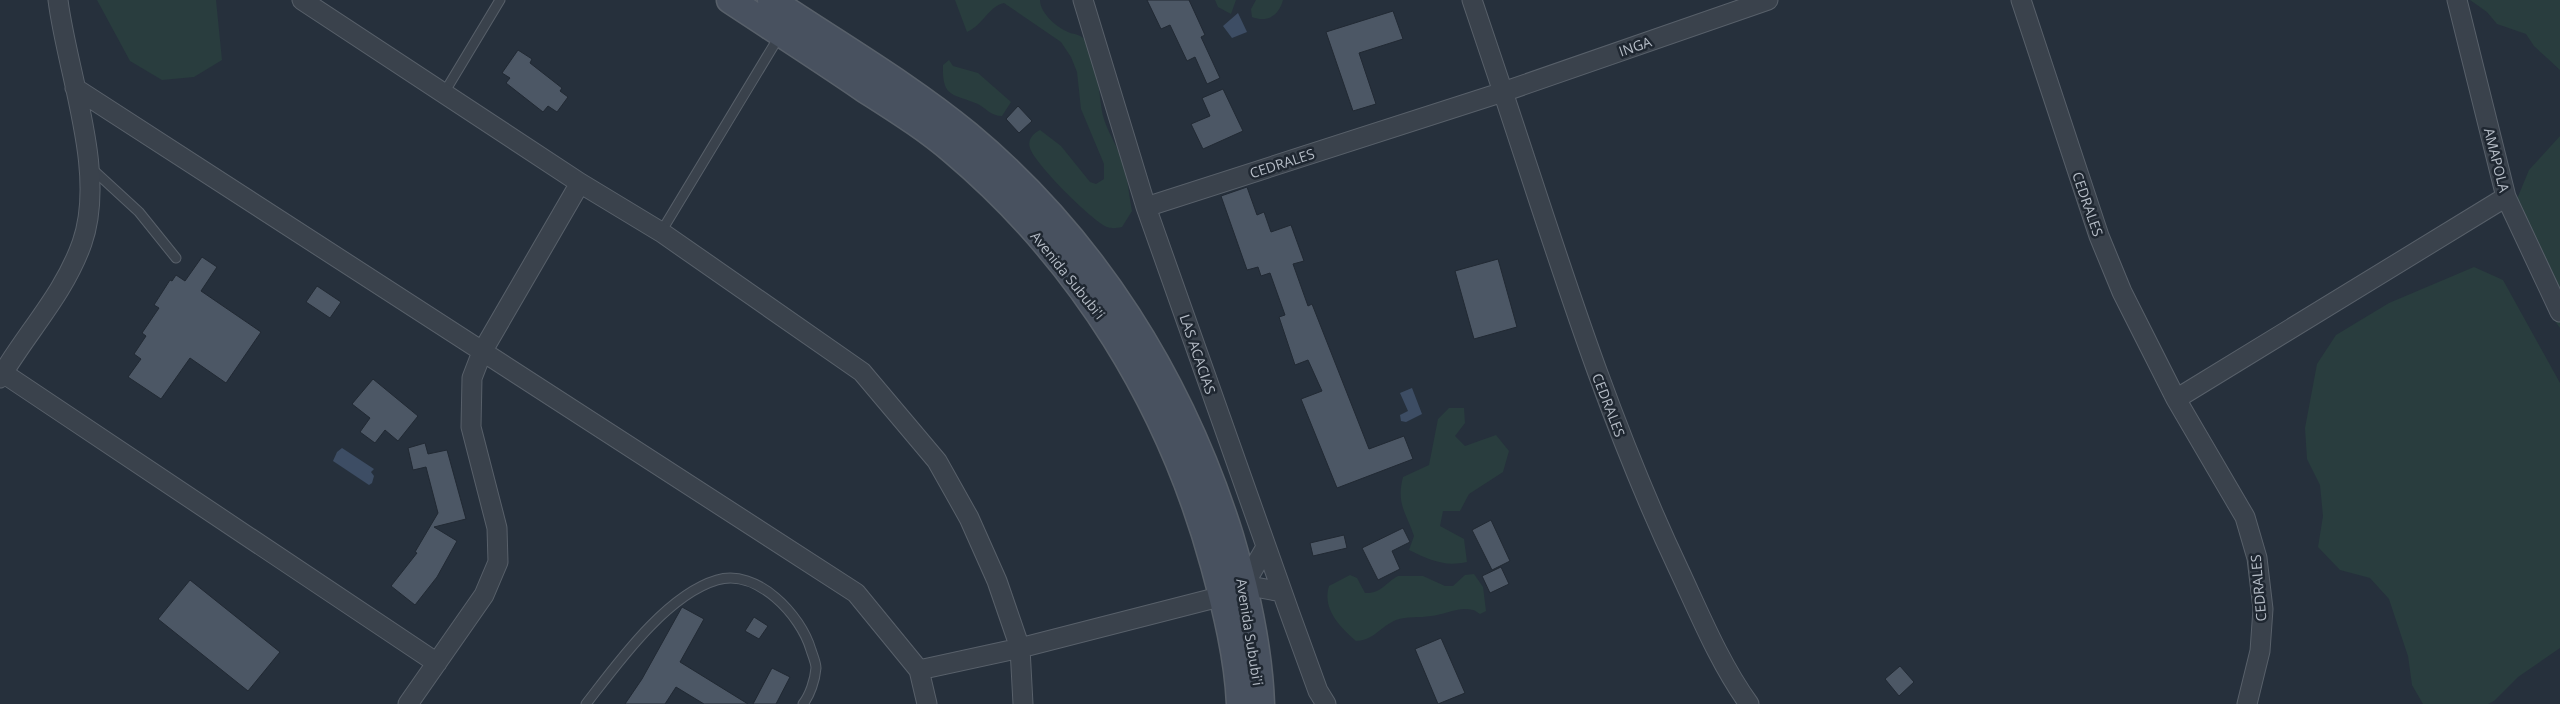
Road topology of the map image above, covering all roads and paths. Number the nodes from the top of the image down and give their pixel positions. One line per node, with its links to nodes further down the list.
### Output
1 (58, 0): 12 (street)
2 (302, 0): 14 (street)
3 (500, 0): 14 (lane)
4 (730, 0): 11 (street, Avenida Sububi'i)
5 (771, 0): 26 (street, Avenida Sububi'i)
6 (1083, 0): 18 (street, LAS ACACIAS)
7 (1472, 0): 13 (street, CEDRALES)
8 (1768, 0): 13 (street, INGA)
9 (2021, 0): 24 (street, CEDRALES)
10 (2457, 0): 17 (street, AMAPOLA)
11 (781, 34): 19 (lane); 26 (street, Avenida Sububi'i)
12 (75, 88): 15 (street); 22 (street)
13 (1503, 92): 18 (street, CEDRALES); 31 (street, CEDRALES)
14 (444, 93): 16 (street)
15 (88, 166): 20 (lane); 23 (street)
16 (580, 183): 19 (street); 22 (street)
17 (2506, 197): 21 (street, AMAPOLA); 24 (street)
18 (1146, 207): 25 (street, LAS ACACIAS)
19 (662, 232): 28 (street)
20 (176, 258)
21 (2560, 312)
22 (482, 352): 29 (street); 30 (street)
23 (2, 376): 29 (street)
24 (2176, 399): 40 (street, CEDRALES)
25 (1266, 547): 26 (street); 27 (street, LAS ACACIAS)
26 (1234, 590): 27 (street); 28 (street); 37 (street, Avenida Sububi'i); 38 (street, Avenida Sububi'i)
27 (1282, 592): 39 (street, LAS ACACIAS)
28 (1020, 648): 30 (street); 36 (street)
29 (437, 663): 32 (street)
30 (919, 670): 35 (street)
31 (1741, 701)
32 (408, 704)
33 (586, 704): 34 (lane)
34 (804, 704)
35 (926, 704)
36 (1023, 704)
37 (1240, 704)
38 (1261, 704)
39 (1326, 704)
40 (2247, 704)

